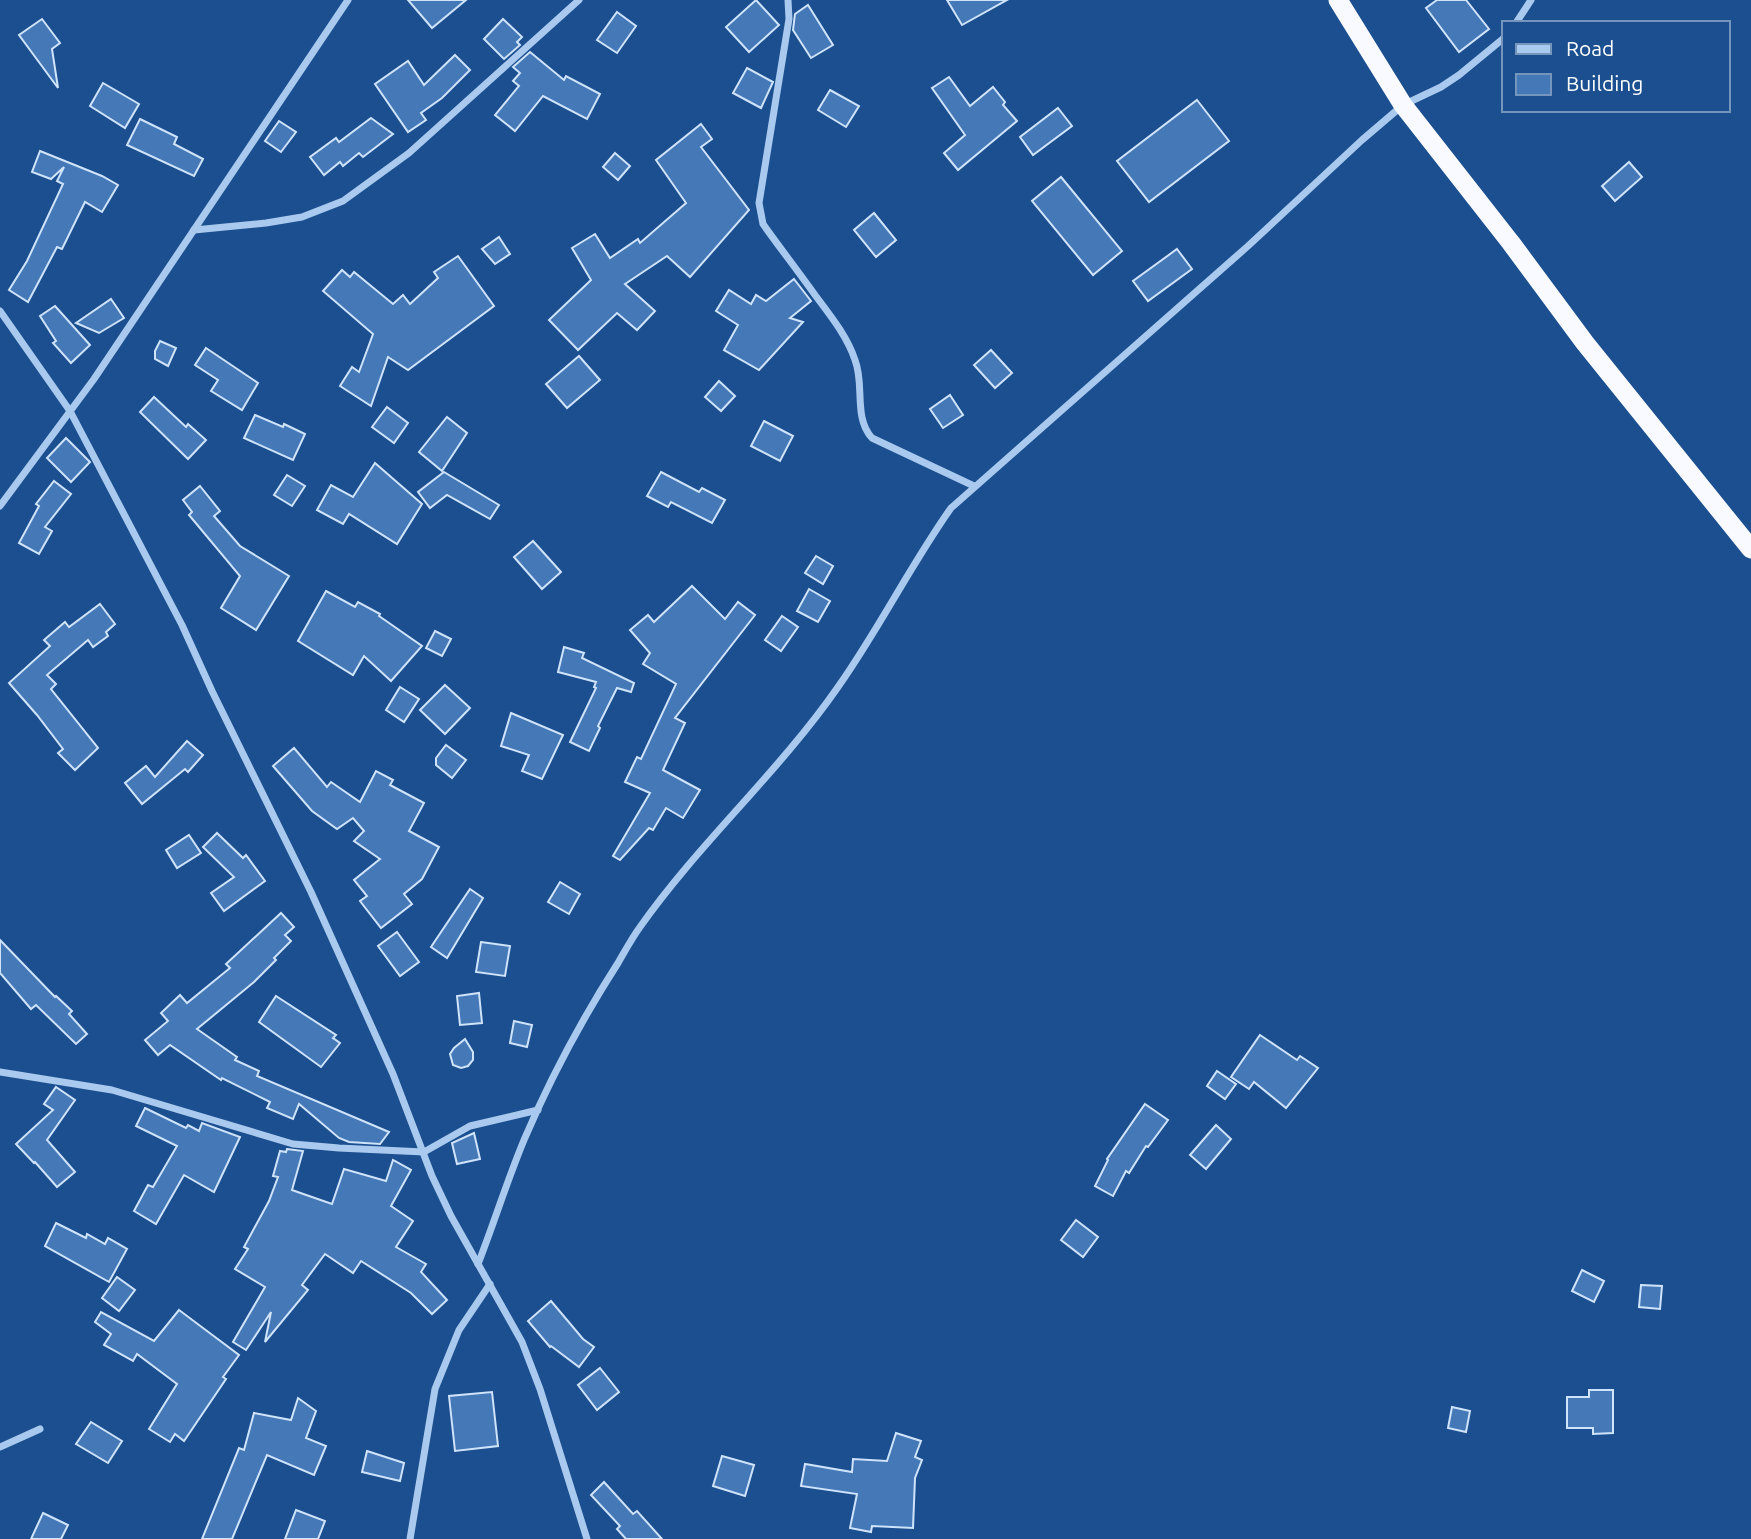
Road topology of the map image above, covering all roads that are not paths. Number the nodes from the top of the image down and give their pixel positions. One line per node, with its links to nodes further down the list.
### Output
1 (348, 0): 9 (street)
2 (579, 0): 9 (street)
3 (788, 0): 12 (street)
4 (1338, 0): 8 (highway)
5 (1531, 0): 6 (street)
6 (1517, 21)
7 (1502, 40): 8 (street)
8 (1404, 105): 12 (street); 14 (highway)
9 (194, 230): 11 (street)
10 (0, 312): 11 (street)
11 (71, 411): 13 (street); 17 (street)
12 (974, 486): 16 (street)
13 (0, 506)
14 (1751, 550)
15 (0, 1072): 17 (street)
16 (538, 1110): 17 (street); 18 (street)
17 (424, 1152): 18 (street)
18 (478, 1264): 19 (street)
19 (490, 1284): 22 (street); 23 (street)
20 (40, 1429): 21 (street)
21 (0, 1447)
22 (410, 1539)
23 (587, 1539)

